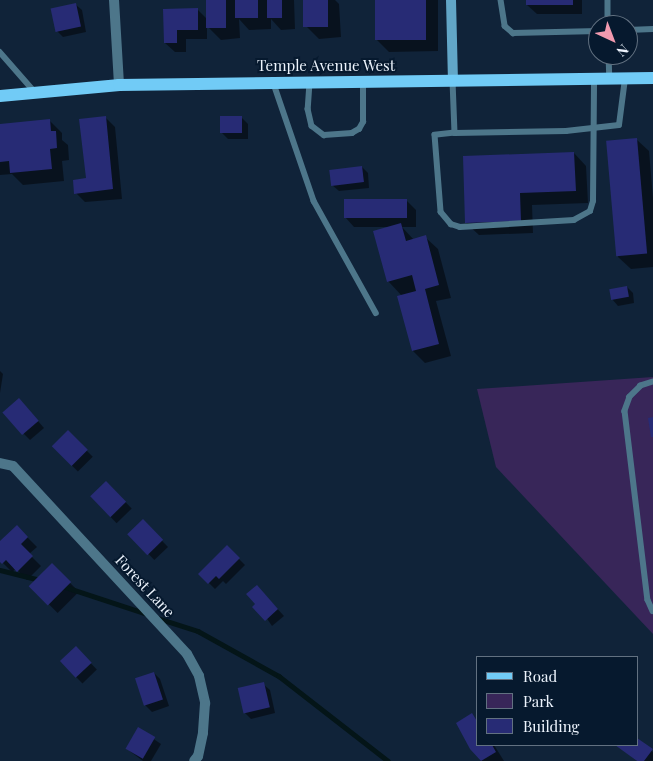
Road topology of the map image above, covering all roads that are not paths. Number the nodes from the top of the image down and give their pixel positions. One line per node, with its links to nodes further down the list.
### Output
1 (114, 0): 19 (street)
2 (451, 0): 15 (street)
3 (501, 0): 8 (lane)
4 (608, 0): 5 (lane)
5 (608, 15)
6 (653, 29): 7 (lane)
7 (638, 30)
8 (588, 32)
9 (0, 52): 20 (lane)
10 (609, 65): 13 (lane)
11 (653, 78): 14 (main road, Temple Avenue West)
12 (594, 79): 13 (main road, Temple Avenue West); 15 (main road, Temple Avenue West); 22 (lane)
13 (610, 79): 14 (main road, Temple Avenue West)
14 (625, 79): 22 (lane)
15 (453, 81): 17 (main road, Temple Avenue West); 23 (lane)
16 (273, 82): 18 (main road, Temple Avenue West); 19 (main road, Temple Avenue West); 24 (lane)
17 (363, 82): 18 (main road, Temple Avenue West); 18 (lane)
18 (310, 83)
19 (119, 85): 20 (main road, Temple Avenue West)
20 (35, 92): 21 (main road, Temple Avenue West)
21 (0, 96)
22 (593, 128): 23 (lane); 23 (lane)
23 (455, 133)
24 (376, 313)
25 (653, 382): 27 (lane)
26 (0, 463): 28 (street, Forest Lane)
27 (653, 611)
28 (194, 761)

